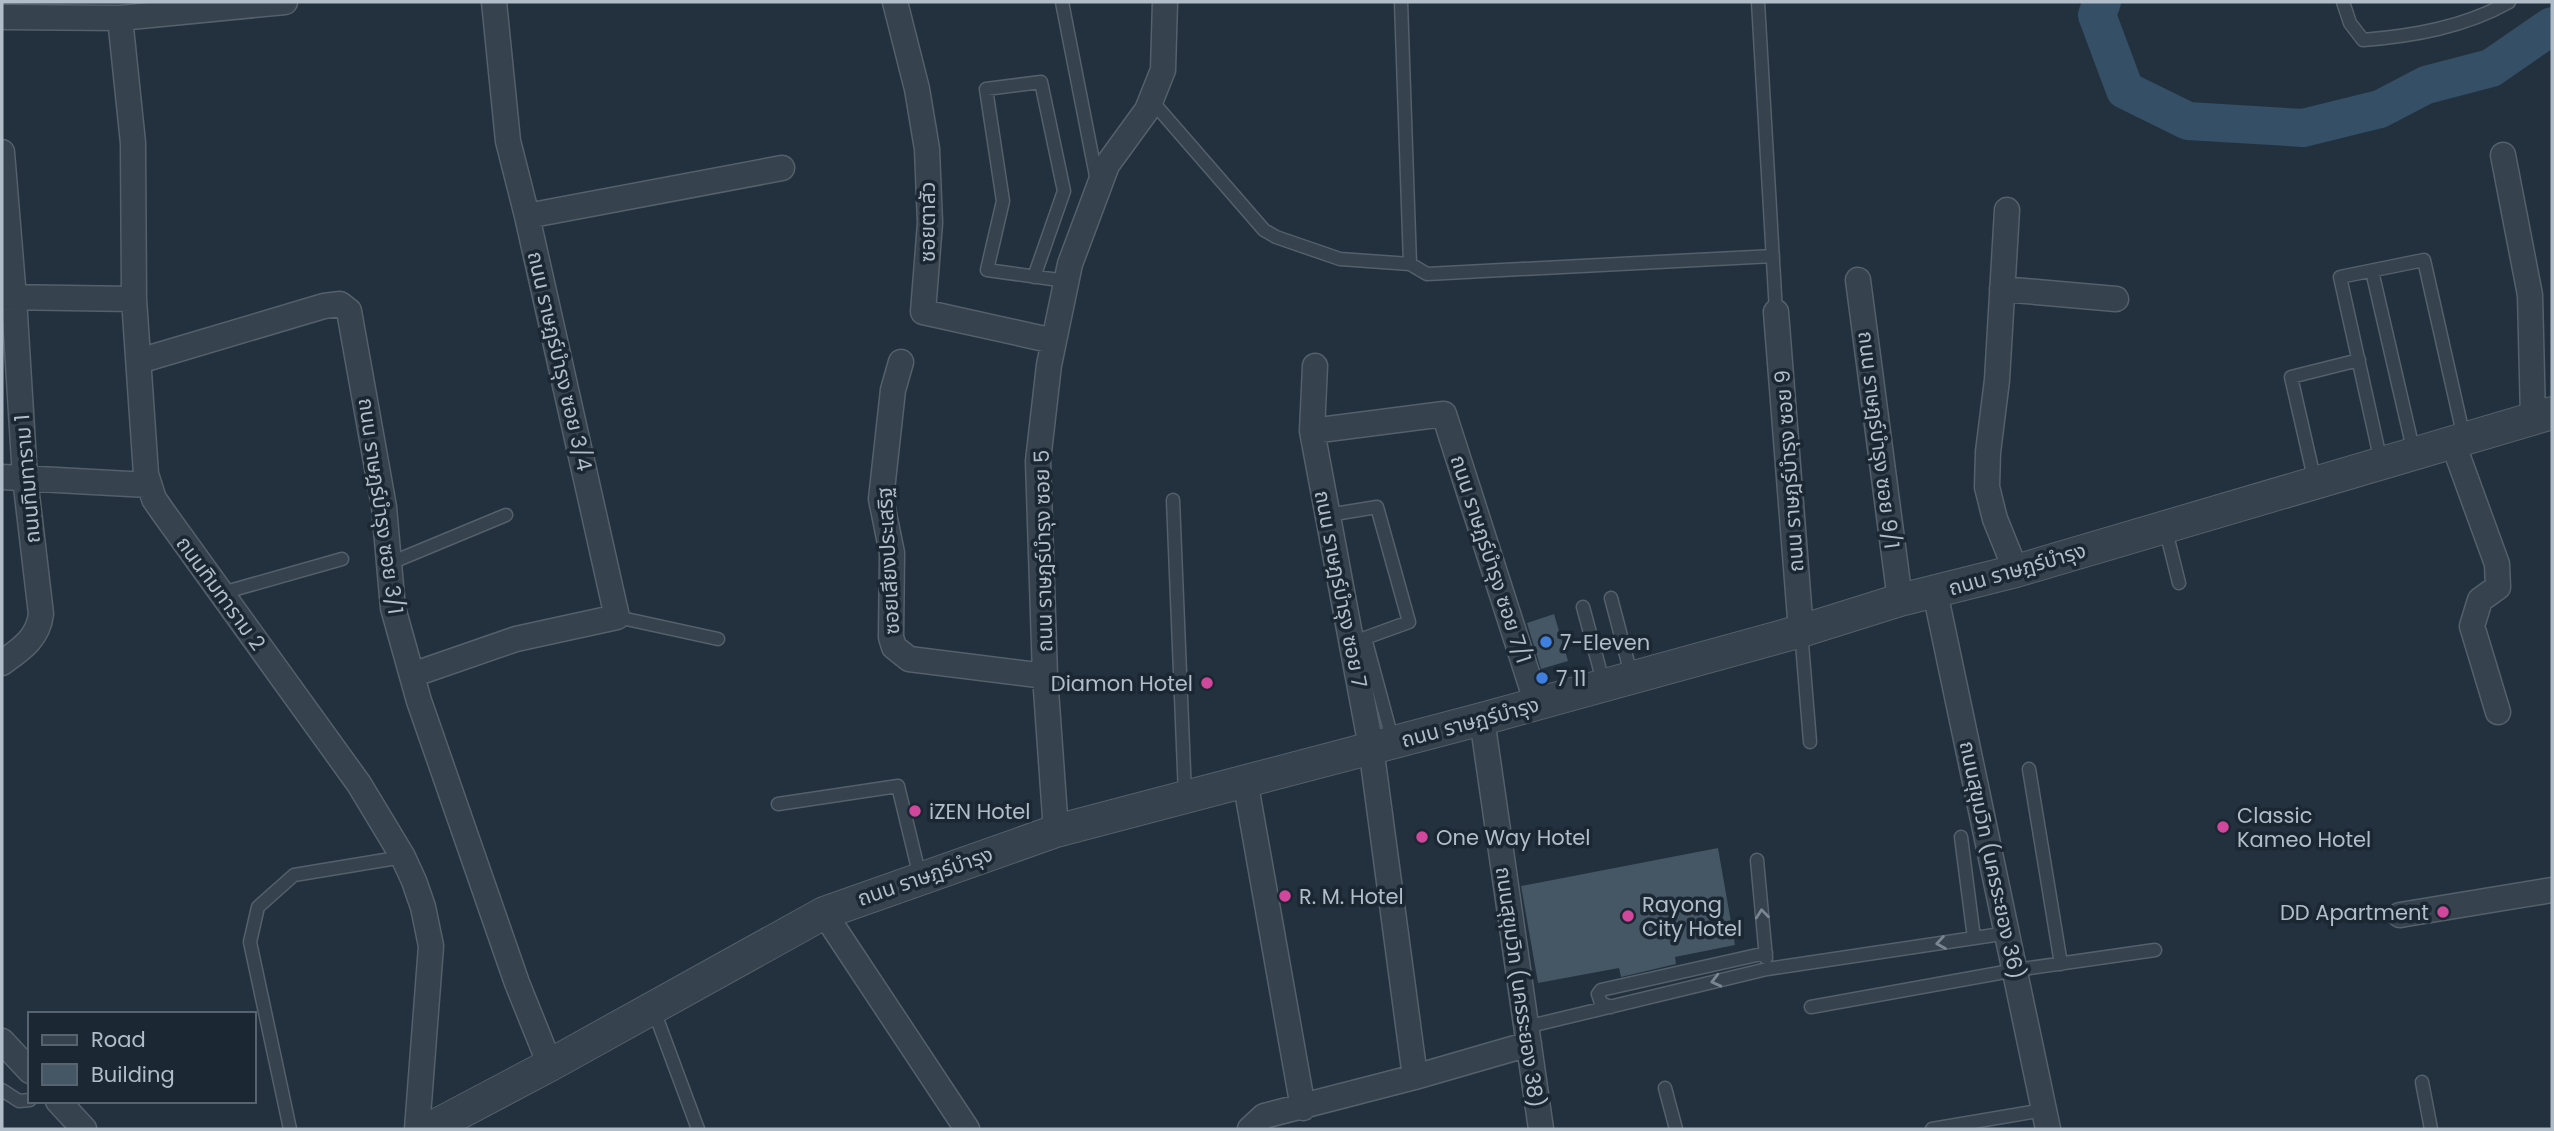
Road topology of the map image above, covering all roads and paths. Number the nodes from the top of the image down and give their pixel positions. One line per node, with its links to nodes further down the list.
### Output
1 (285, 2): 10 (street)
2 (494, 2): 19 (street, ถนน ราษฎร์บำรุง ซอย 3/4)
3 (895, 2): 31 (street, ซอยตาสัว)
4 (1062, 2): 17 (lane)
5 (1165, 2): 13 (street, ถนน ราษฎร์บำรุง ซอย 5)
6 (1401, 2): 21 (lane)
7 (1758, 2): 20 (lane)
8 (2343, 2): 9 (lane)
9 (2509, 2)
10 (247, 3): 12 (street)
11 (2, 17): 12 (street)
12 (120, 18): 28 (street, ถนนทิมทาราม 2)
13 (1149, 105): 17 (street, ถนน ราษฎร์บำรุง ซอย 5); 21 (lane)
14 (2, 152): 27 (street, ถนนทิมทาราม 1)
15 (2503, 155): 36 (street)
16 (782, 168): 19 (street)
17 (1098, 188): 25 (street, ถนน ราษฎร์บำรุง ซอย 5)
18 (2007, 210): 26 (street)
19 (527, 215): 57 (street, ถนน ราษฎร์บำรุง ซอย 3/4)
20 (1773, 256): 21 (lane); 30 (lane)
21 (1410, 264)
22 (2372, 271): 32 (lane); 38 (lane); 39 (lane)
23 (1034, 276): 23 (lane); 25 (lane)
24 (1858, 280): 55 (street, ถนน ราษฎร์บำรุง ซอย 9/1)
25 (1066, 281): 31 (street, ถนน ราษฎร์บำรุง ซอย 5)
26 (2002, 289): 29 (street); 50 (street)
27 (8, 298): 28 (street); 41 (street, ถนนทิมทาราม 1)
28 (134, 299): 33 (street, ถนนทิมทาราม 2)
29 (2116, 299)
30 (1776, 312): 58 (street, ถนน ราษฎร์บำรุง ซอย 9)
31 (1054, 341): 62 (street, ถนน ราษฎร์บำรุง ซอย 5)
32 (2359, 360): 40 (lane); 42 (lane)
33 (139, 361): 43 (street, ถนนทิมทาราม 2); 49 (street, ถนน ราษฎร์บำรุง ซอย 3/1)
34 (901, 362): 62 (street, ซอยเสียงประเสริฐ)
35 (1315, 366): 37 (street, ถนน ราษฎร์บำรุง ซอย 7)
36 (2542, 416): 38 (street, ถนน ราษฎร์บำรุง)
37 (1312, 431): 46 (street, ถนน ราษฎร์บำรุง ซอย 7); 64 (street, ถนน ราษฎร์บำรุง ซอย 7/1)
38 (2459, 441): 39 (street, ถนน ราษฎร์บำรุง); 65 (street)
39 (2414, 454): 40 (street, ถนน ราษฎร์บำรุง)
40 (2382, 463): 42 (street, ถนน ราษฎร์บำรุง)
41 (13, 478): 43 (street); 60 (street, ถนนทิมทาราม 1)
42 (2315, 482): 47 (street, ถนน ราษฎร์บำรุง)
43 (148, 485): 53 (street, ถนนทิมทาราม 2)
44 (1173, 500): 71 (lane)
45 (506, 515): 49 (lane)
46 (1328, 515): 68 (street, ถนน ราษฎร์บำรุง ซอย 7); 68 (lane)
47 (2165, 527): 50 (street, ถนน ราษฎร์บำรุง); 51 (lane)
48 (342, 559): 53 (lane)
49 (388, 564): 61 (street, ถนน ราษฎร์บำรุง ซอย 3/1)
50 (2016, 571): 52 (street, ถนน ราษฎร์บำรุง)
51 (2179, 583)
52 (1935, 592): 55 (street, ถนน ราษฎร์บำรุง); 81 (street, ถนนสุขุมวิท (นครระยอง 36))
53 (222, 593): 75 (street, ถนนทิมทาราม 2)
54 (1611, 598): 63 (lane)
55 (1900, 600): 58 (street, ถนน ราษฎร์บำรุง)
56 (1583, 607): 63 (lane)
57 (617, 617): 59 (lane); 61 (street)
58 (1801, 631): 63 (street, ถนน ราษฎร์บำรุง); 67 (lane)
59 (718, 639)
60 (2, 663)
61 (412, 674): 93 (street, ถนน ราษฎร์บำรุง ซอย 3/1)
62 (1045, 676): 73 (street, ถนน ราษฎร์บำรุง ซอย 5)
63 (1618, 682): 64 (street, ถนน ราษฎร์บำรุง)
64 (1537, 704): 66 (street, ถนน ราษฎร์บำรุง)
65 (2498, 712)
66 (1482, 719): 68 (street, ถนน ราษฎร์บำรุง); 91 (street, ถนนสุขุมวิท (นครระยอง 38))
67 (1810, 742)
68 (1382, 745): 70 (street, ถนน ราษฎร์บำรุง); 95 (street, ถนน ราษฎร์บำรุง ซอย 7)
69 (2029, 769): 85 (lane)
70 (1245, 780): 71 (street, ถนน ราษฎร์บำรุง); 101 (street)
71 (1185, 796): 73 (street, ถนน ราษฎร์บำรุง)
72 (778, 803): 77 (lane)
73 (1056, 831): 77 (street, ถนน ราษฎร์บำรุง)
74 (1961, 837): 82 (lane)
75 (403, 857): 105 (lane); 106 (street, ถนนทิมทาราม 2)
76 (1756, 860): 84 (lane, one-way to 76)
77 (920, 877): 79 (street, ถนน ราษฎร์บำรุง)
78 (2552, 890): 80 (street)
79 (824, 913): 90 (street, ถนน ราษฎร์บำรุง); 109 (street)
80 (2400, 915)
81 (2008, 933): 82 (lane); 87 (street, ถนนสุขุมวิท (นครระยอง 36))
82 (1974, 938): 86 (lane, one-way to 86)
83 (2155, 950): 85 (lane)
84 (1766, 953): 86 (lane); 88 (lane)
85 (2061, 964): 87 (lane)
86 (1767, 969): 88 (lane, one-way to 88)
87 (2016, 970): 89 (lane); 103 (street, ถนนสุขุมวิท (นครระยอง 36))
88 (1611, 1007): 91 (lane)
89 (1811, 1007)
90 (653, 1008): 93 (street, ถนน ราษฎร์บำรุง); 108 (lane)
91 (1527, 1036): 95 (street); 111 (street, ถนนสุขุมวิท (นครระยอง 38))
92 (2, 1041): 94 (street)
93 (550, 1065): 102 (street, ถนน ราษฎร์บำรุง)
94 (28, 1069)
95 (1415, 1077): 101 (street)
96 (2422, 1082): 114 (lane)
97 (1665, 1088): 112 (lane)
98 (2, 1090): 99 (lane)
99 (28, 1100)
100 (60, 1103): 104 (street)
101 (1303, 1108): 110 (street)
102 (470, 1120): 107 (street, ถนน ราษฎร์บำรุง)
103 (2046, 1120): 113 (lane)
104 (84, 1129)
105 (290, 1129)
106 (417, 1129)
107 (429, 1129)
108 (698, 1129)
109 (967, 1129)
110 (1250, 1129)
111 (1541, 1129)
112 (1676, 1129)
113 (1932, 1129)
114 (2431, 1129)

